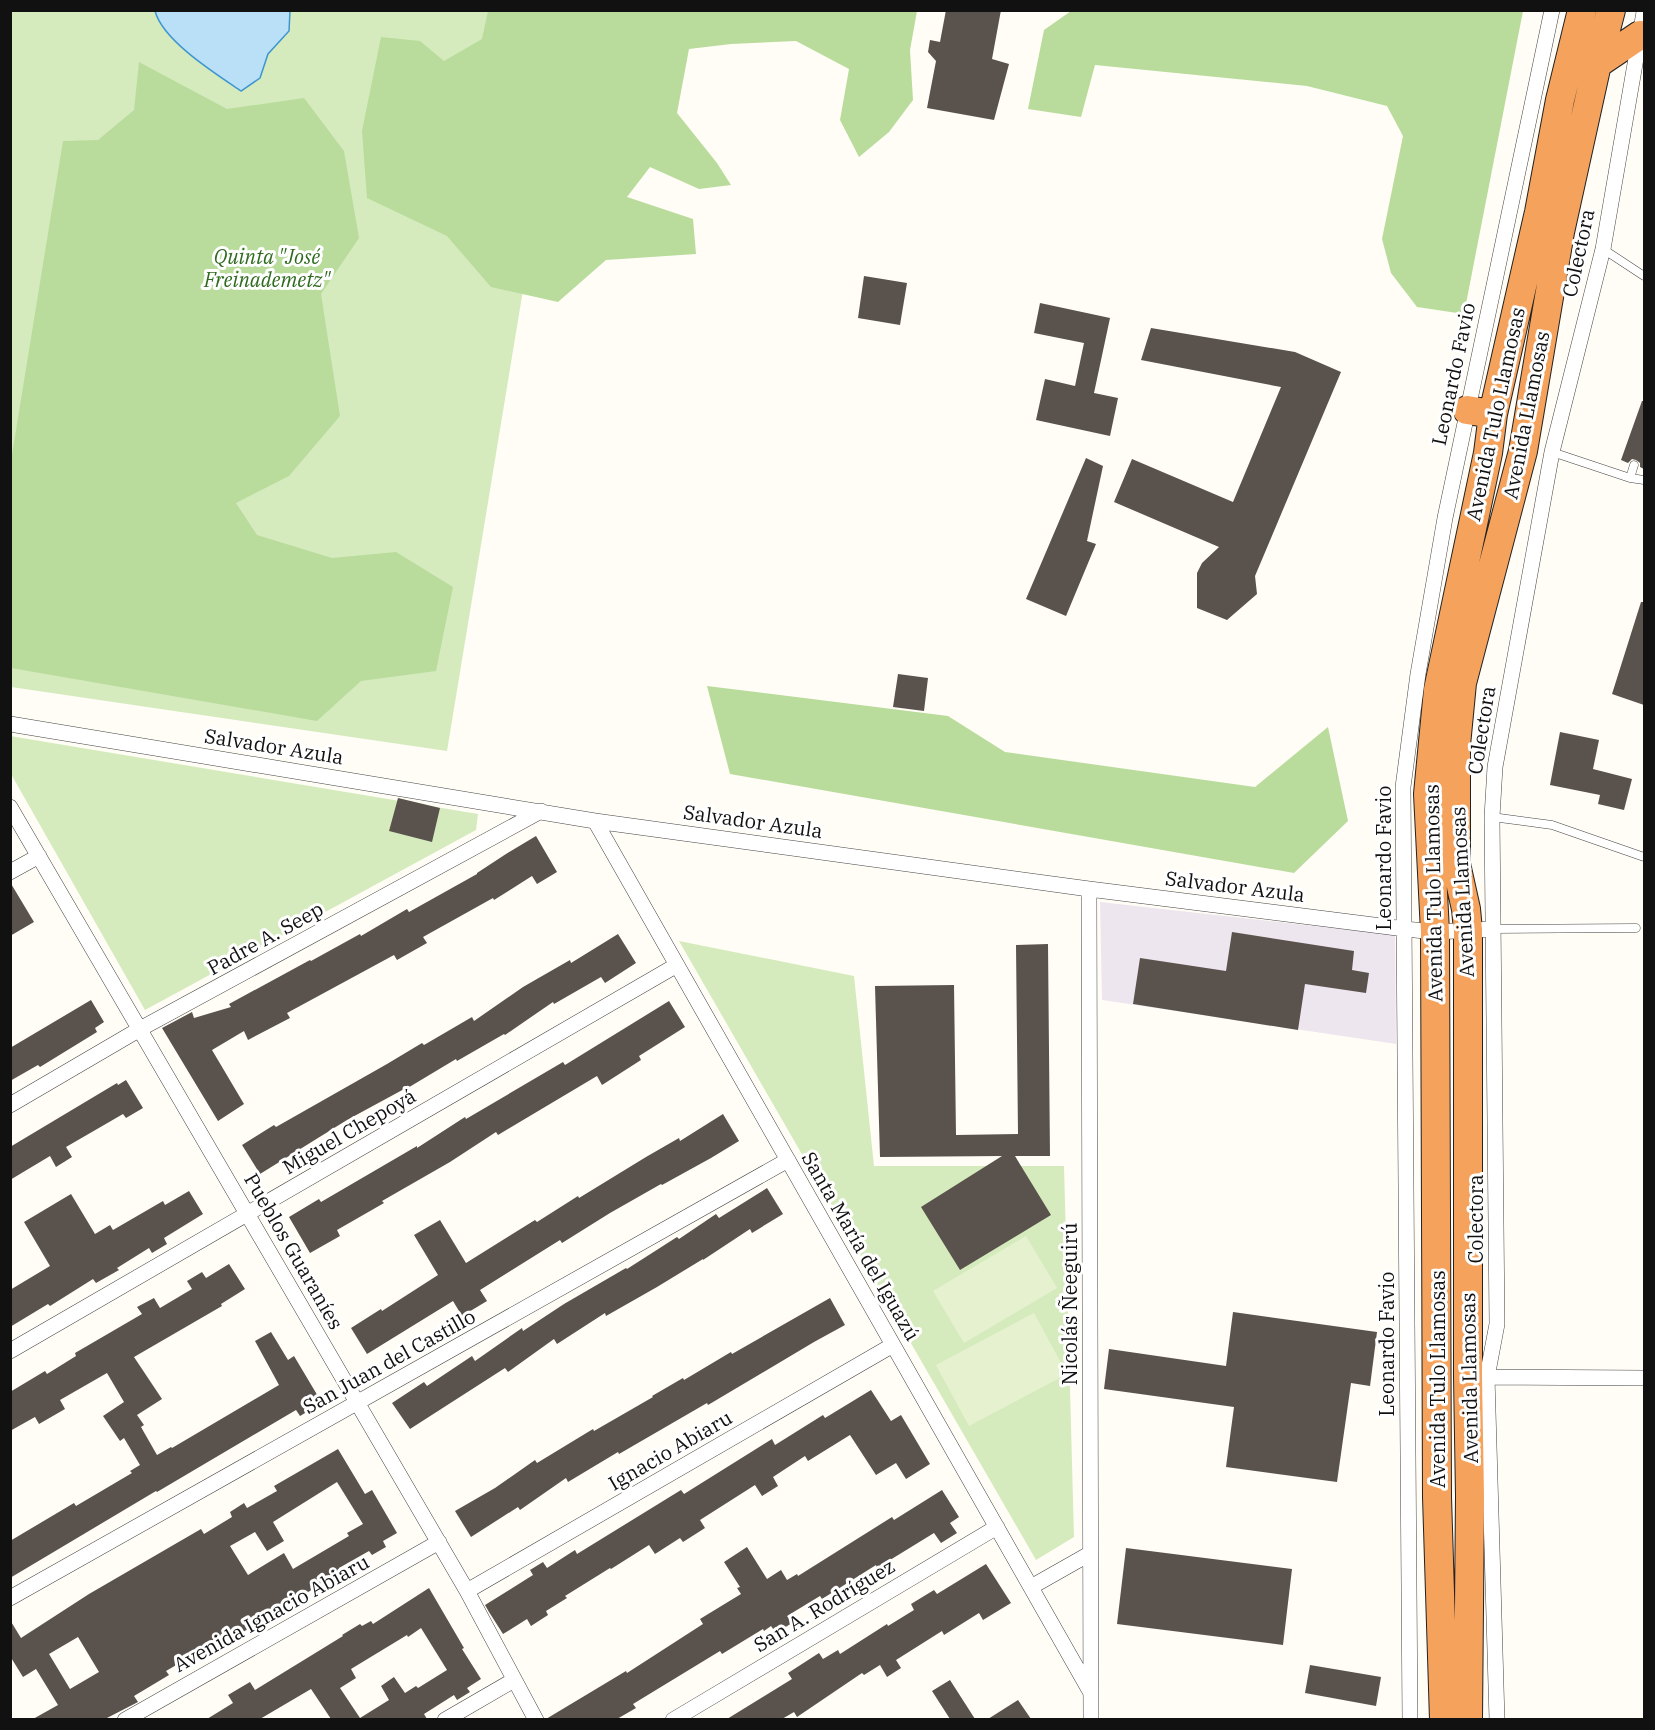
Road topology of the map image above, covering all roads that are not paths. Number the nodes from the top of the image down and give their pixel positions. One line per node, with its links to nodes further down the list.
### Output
1 (1552, 10): 8 (street, Leonardo Favio)
2 (1582, 10): 8 (highway, Avenida Tulo Llamosas)
3 (1611, 10): 5 (highway, Avenida Llamosas)
4 (1642, 24): 5 (highway); 6 (street, Colectora)
5 (1598, 64): 24 (highway, Avenida Llamosas)
6 (1603, 249): 7 (lane); 9 (street, Colectora)
7 (1644, 276)
8 (1480, 412): 23 (street, Leonardo Favio); 25 (highway, Avenida Tulo Llamosas)
9 (1552, 452): 11 (lane); 16 (street, Colectora)
10 (1634, 465): 11 (lane)
11 (1630, 478): 12 (lane)
12 (1644, 480)
13 (10, 724): 15 (street, Salvador Azula)
14 (10, 807): 18 (street, Pueblos Guaraníes)
15 (541, 811): 17 (street, Salvador Azula); 27 (street, Padre A. Seep)
16 (1492, 817): 19 (lane); 24 (street, Colectora)
17 (595, 821): 21 (street, Salvador Azula); 26 (street, Santa María del Iguazú)
18 (39, 856): 20 (street); 27 (street, Pueblos Guaraníes)
19 (1644, 857)
20 (10, 872)
21 (1089, 889): 23 (street, Salvador Azula); 38 (street, Nicolás Ñeeguirú)
22 (1636, 928): 24 (lane)
23 (1404, 929): 25 (street, Salvador Azula); 49 (street, Leonardo Favio)
24 (1481, 930): 25 (street, Salvador Azula); 33 (street, Colectora); 51 (highway, Avenida Llamosas)
25 (1435, 932): 50 (highway, Avenida Tulo Llamosas)
26 (677, 965): 29 (street, Santa María del Iguazú); 30 (street, Miguel Chepoyá)
27 (140, 1029): 28 (street, Padre A. Seep); 30 (street, Pueblos Guaraníes)
28 (10, 1106)
29 (788, 1160): 31 (street, Santa María del Iguazú); 35 (street, San Juan del Castillo)
30 (248, 1214): 32 (street, Miguel Chepoyá); 35 (street, Pueblos Guaraníes)
31 (893, 1345): 36 (street, Santa María del Iguazú); 40 (street, Ignacio Abiaru)
32 (10, 1351)
33 (1487, 1377): 34 (street); 52 (street, Colectora)
34 (1644, 1378)
35 (357, 1403): 37 (street, Pueblos Guaraníes); 41 (street, San Juan del Castillo)
36 (997, 1527): 39 (street, Santa María del Iguazú); 47 (street, San A. Rodríguez)
37 (439, 1542): 40 (street, Pueblos Guaraníes); 44 (street, Avenida Ignacio Abiaru)
38 (1091, 1553): 39 (street); 43 (street, Nicolás Ñeeguirú)
39 (1031, 1587): 43 (street, Santa María del Iguazú)
40 (467, 1591): 42 (street, Pueblos Guaraníes)
41 (10, 1598)
42 (514, 1680): 45 (street); 46 (street, Pueblos Guaraníes)
43 (1091, 1693): 48 (street, Nicolás Ñeeguirú)
44 (125, 1719)
45 (444, 1719)
46 (536, 1719)
47 (673, 1719)
48 (1092, 1719)
49 (1410, 1719)
50 (1444, 1719)
51 (1468, 1719)
52 (1497, 1719)

